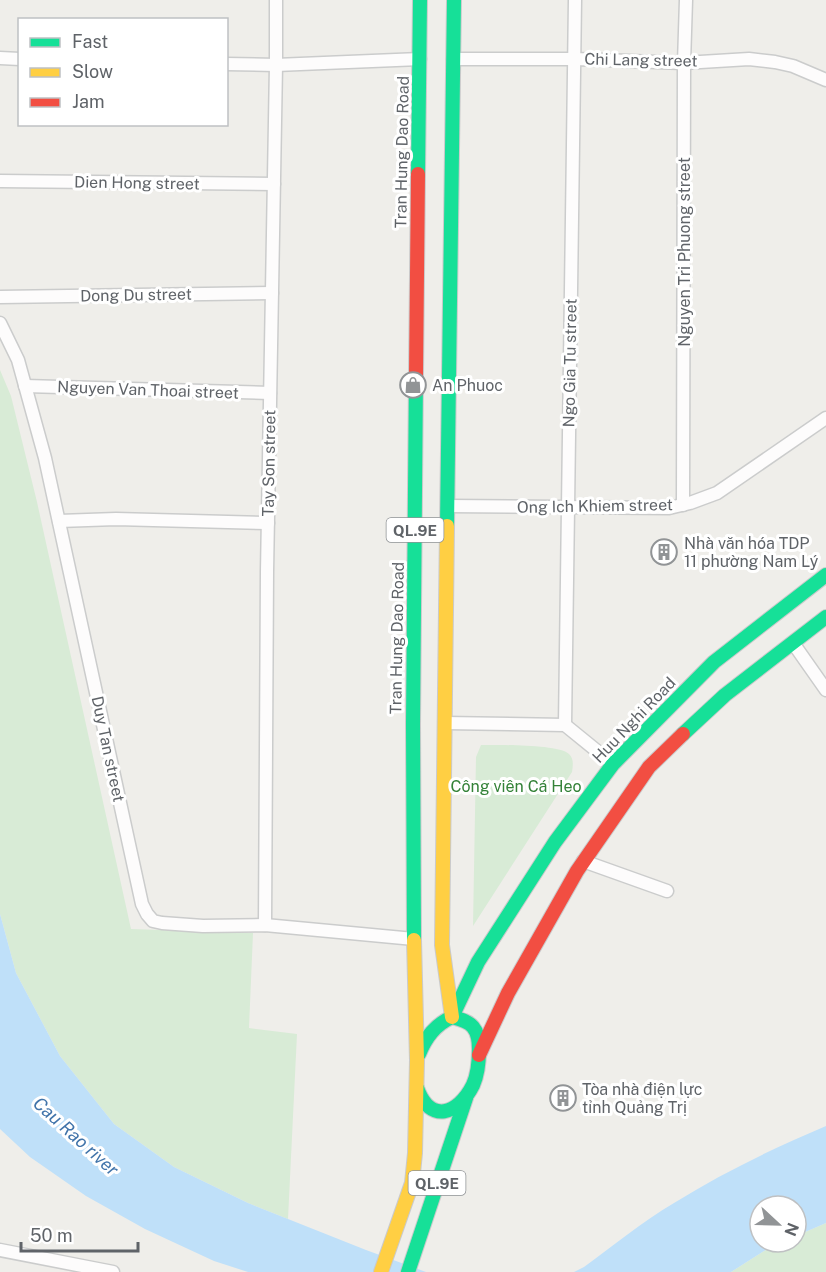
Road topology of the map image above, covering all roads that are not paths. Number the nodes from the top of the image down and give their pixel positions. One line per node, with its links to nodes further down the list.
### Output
1 (276, 0): 12 (street, Tay Son street)
2 (420, 0): 8 (main road, Tran Hung Dao Road / QL.9E)
3 (454, 0): 8 (main road, Tran Hung Dao Road / QL.9E)
4 (575, 0): 9 (street, Ngo Gia Tu street)
5 (686, 0): 10 (street, Nguyen Tri Phuong street)
6 (0, 58): 7 (street)
7 (18, 59)
8 (436, 59): 9 (street, Chi Lang street); 12 (street, Chi Lang street); 23 (main road, Tran Hung Dao Road / QL.9E); 31 (main road, Tran Hung Dao Road / QL.9E)
9 (575, 59): 10 (street, Chi Lang street); 24 (street, Ngo Gia Tu street)
10 (684, 63): 13 (street, Chi Lang street); 22 (street, Nguyen Tri Phuong street)
11 (228, 64): 12 (street, Chi Lang street)
12 (276, 65): 15 (street, Tay Son street)
13 (826, 80)
14 (0, 182): 15 (street, Dien Hong street)
15 (273, 184): 16 (street, Tay Son street)
16 (272, 292): 17 (street, Dong Du street); 20 (street, Tay Son street)
17 (0, 297)
18 (0, 322): 19 (street, Duy Tan street)
19 (26, 386): 20 (street, Nguyen Van Thoai street); 25 (street, Duy Tan street)
20 (270, 393): 26 (street, Tay Son street)
21 (826, 418): 22 (street, Ong Ich Khiem street)
22 (683, 505): 24 (street, Ong Ich Khiem street)
23 (448, 506): 24 (street, Ong Ich Khiem street); 31 (main road, Tran Hung Dao Road / QL.9E)
24 (568, 508): 32 (street, Ngo Gia Tu street)
25 (59, 521): 26 (street); 36 (street, Duy Tan street)
26 (268, 523): 36 (street, Tay Son street)
27 (823, 581): 33 (main road, Huu Nghi Road)
28 (826, 617): 29 (main road)
29 (793, 643): 30 (street); 34 (main road)
30 (826, 690)
31 (429, 723): 32 (street); 37 (main road, Tran Hung Dao Road / QL.9E); 38 (main road, Tran Hung Dao Road / QL.9E)
32 (565, 725): 33 (street)
33 (613, 764): 38 (main road, Huu Nghi Road)
34 (583, 861): 35 (street); 39 (main road)
35 (667, 891)
36 (265, 925): 37 (street, Duy Tan street)
37 (414, 939): 40 (main road, Tran Hung Dao Road / QL.9E)
38 (452, 1017): 39 (main road); 40 (main road, Tran Hung Dao Road)
39 (479, 1054): 42 (main road)
40 (417, 1060): 41 (main road, Tran Hung Dao Road)
41 (417, 1086): 42 (main road); 46 (main road, Tran Hung Dao Road / QL.9E)
42 (466, 1097): 44 (main road, QL.9E)
43 (0, 1250): 45 (street)
44 (408, 1271)
45 (113, 1272)
46 (381, 1272)

